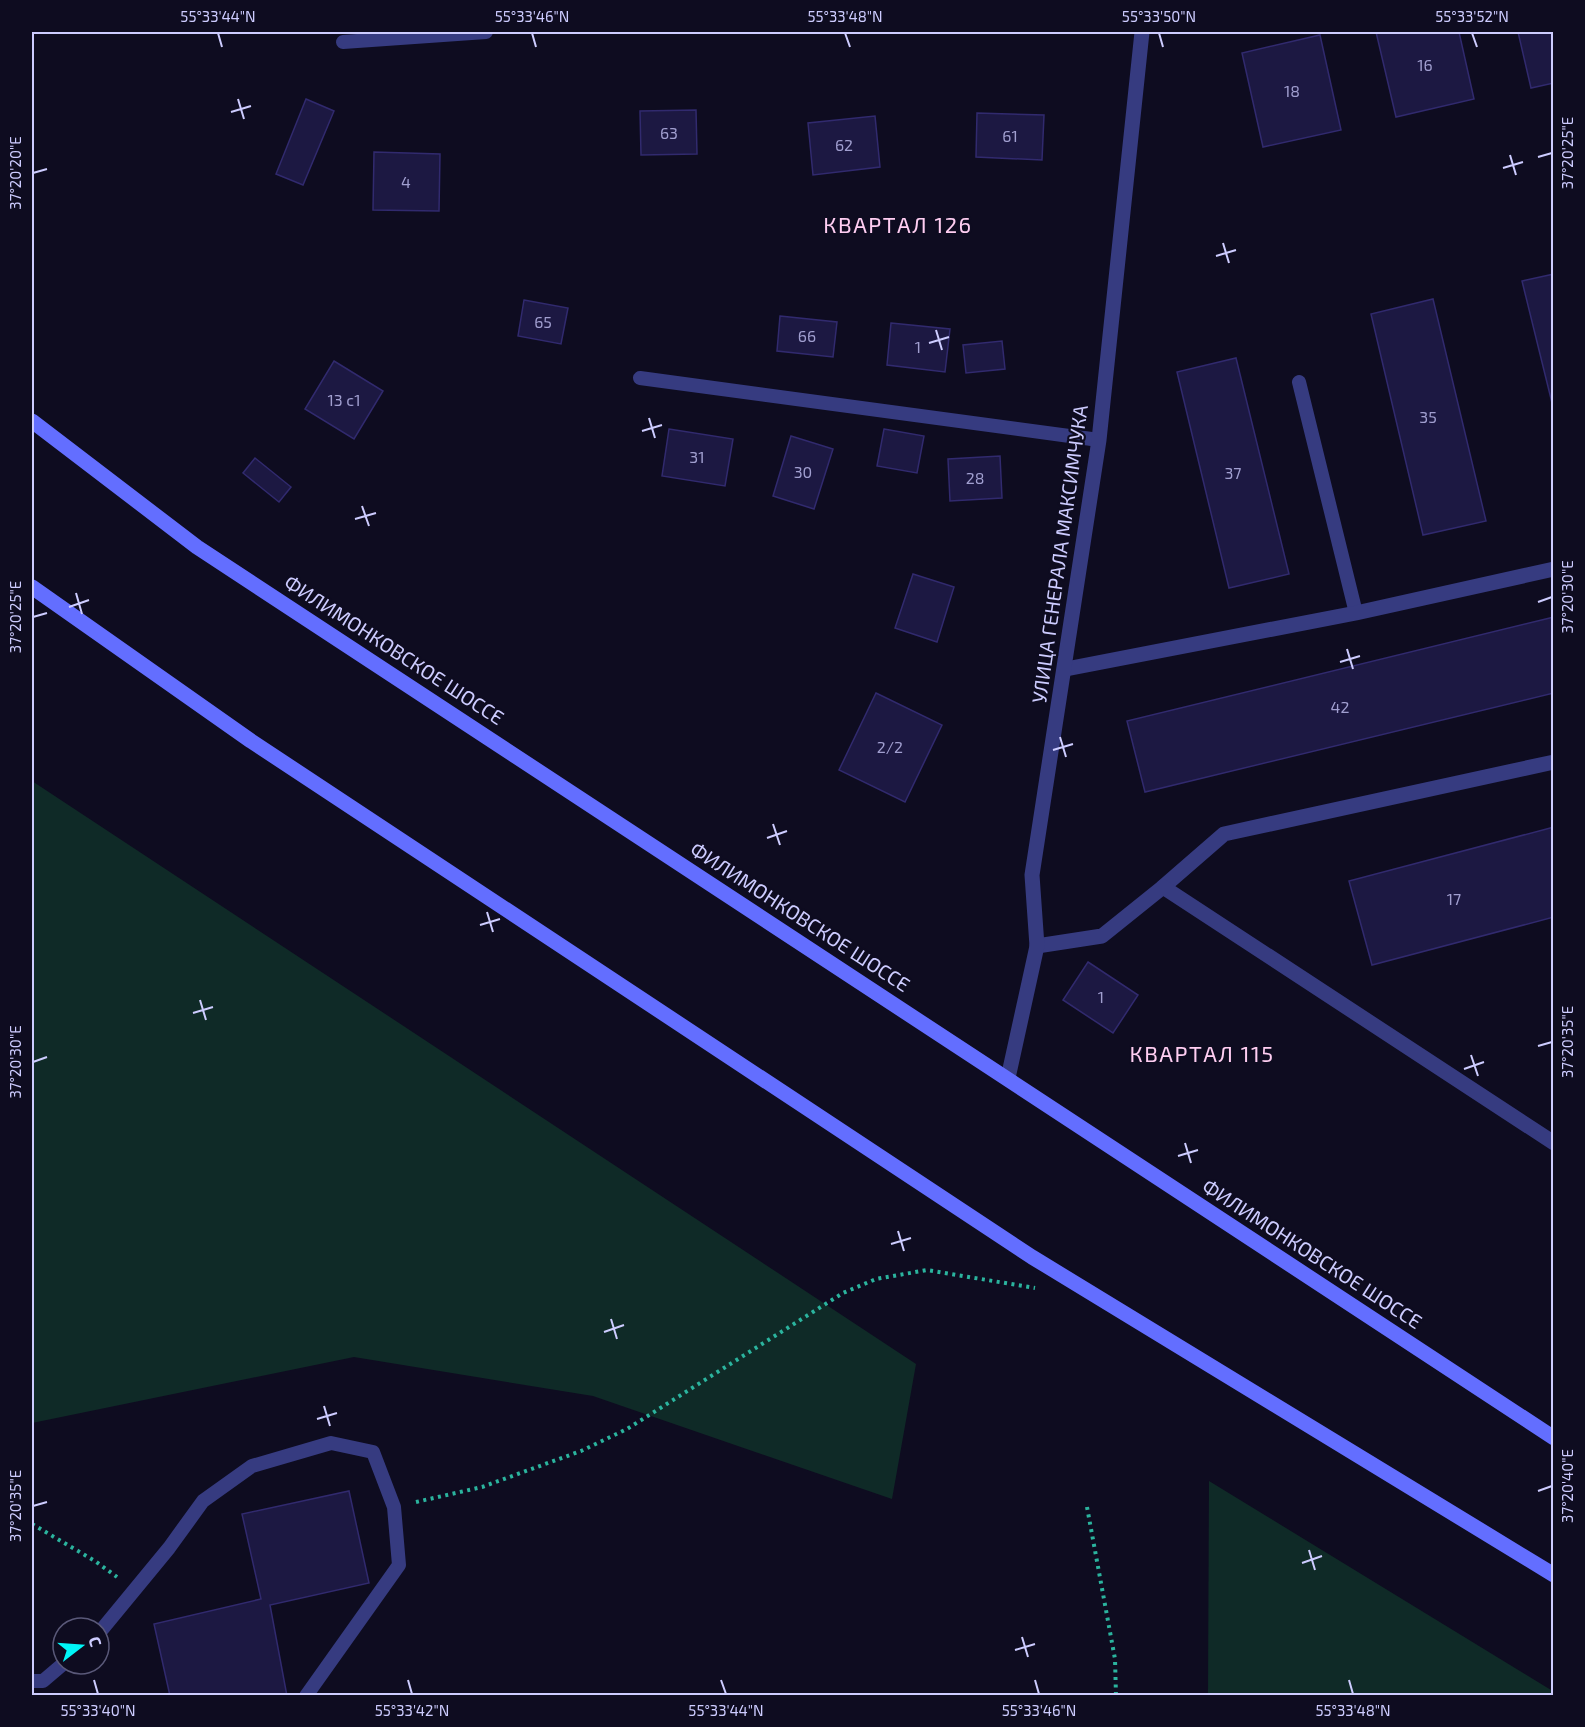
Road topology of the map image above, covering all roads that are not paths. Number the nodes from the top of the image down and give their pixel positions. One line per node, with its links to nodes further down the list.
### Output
1 (486, 32): 3 (lane)
2 (1142, 32): 7 (street, УЛИЦА ГЕНЕРАЛА МАКСИМЧУКА)
3 (344, 42)
4 (640, 378): 7 (lane)
5 (1299, 382): 10 (lane)
6 (32, 421): 15 (main road, ФИЛИМОНКОВСКОЕ ШОССЕ)
7 (1099, 440): 11 (street, УЛИЦА ГЕНЕРАЛА МАКСИМЧУКА)
8 (1554, 569): 10 (street)
9 (32, 587): 18 (main road)
10 (1356, 613): 11 (street)
11 (1065, 669): 14 (street, УЛИЦА ГЕНЕРАЛА МАКСИМЧУКА)
12 (1554, 762): 13 (street)
13 (1162, 887): 14 (street); 16 (street)
14 (1037, 946): 15 (street, УЛИЦА ГЕНЕРАЛА МАКСИМЧУКА)
15 (1008, 1078): 17 (main road, ФИЛИМОНКОВСКОЕ ШОССЕ)
16 (1554, 1143)
17 (1554, 1438)
18 (1554, 1575)
19 (111, 1619): 22 (lane)
20 (51, 1674): 21 (lane)
21 (32, 1681)
22 (306, 1695)

